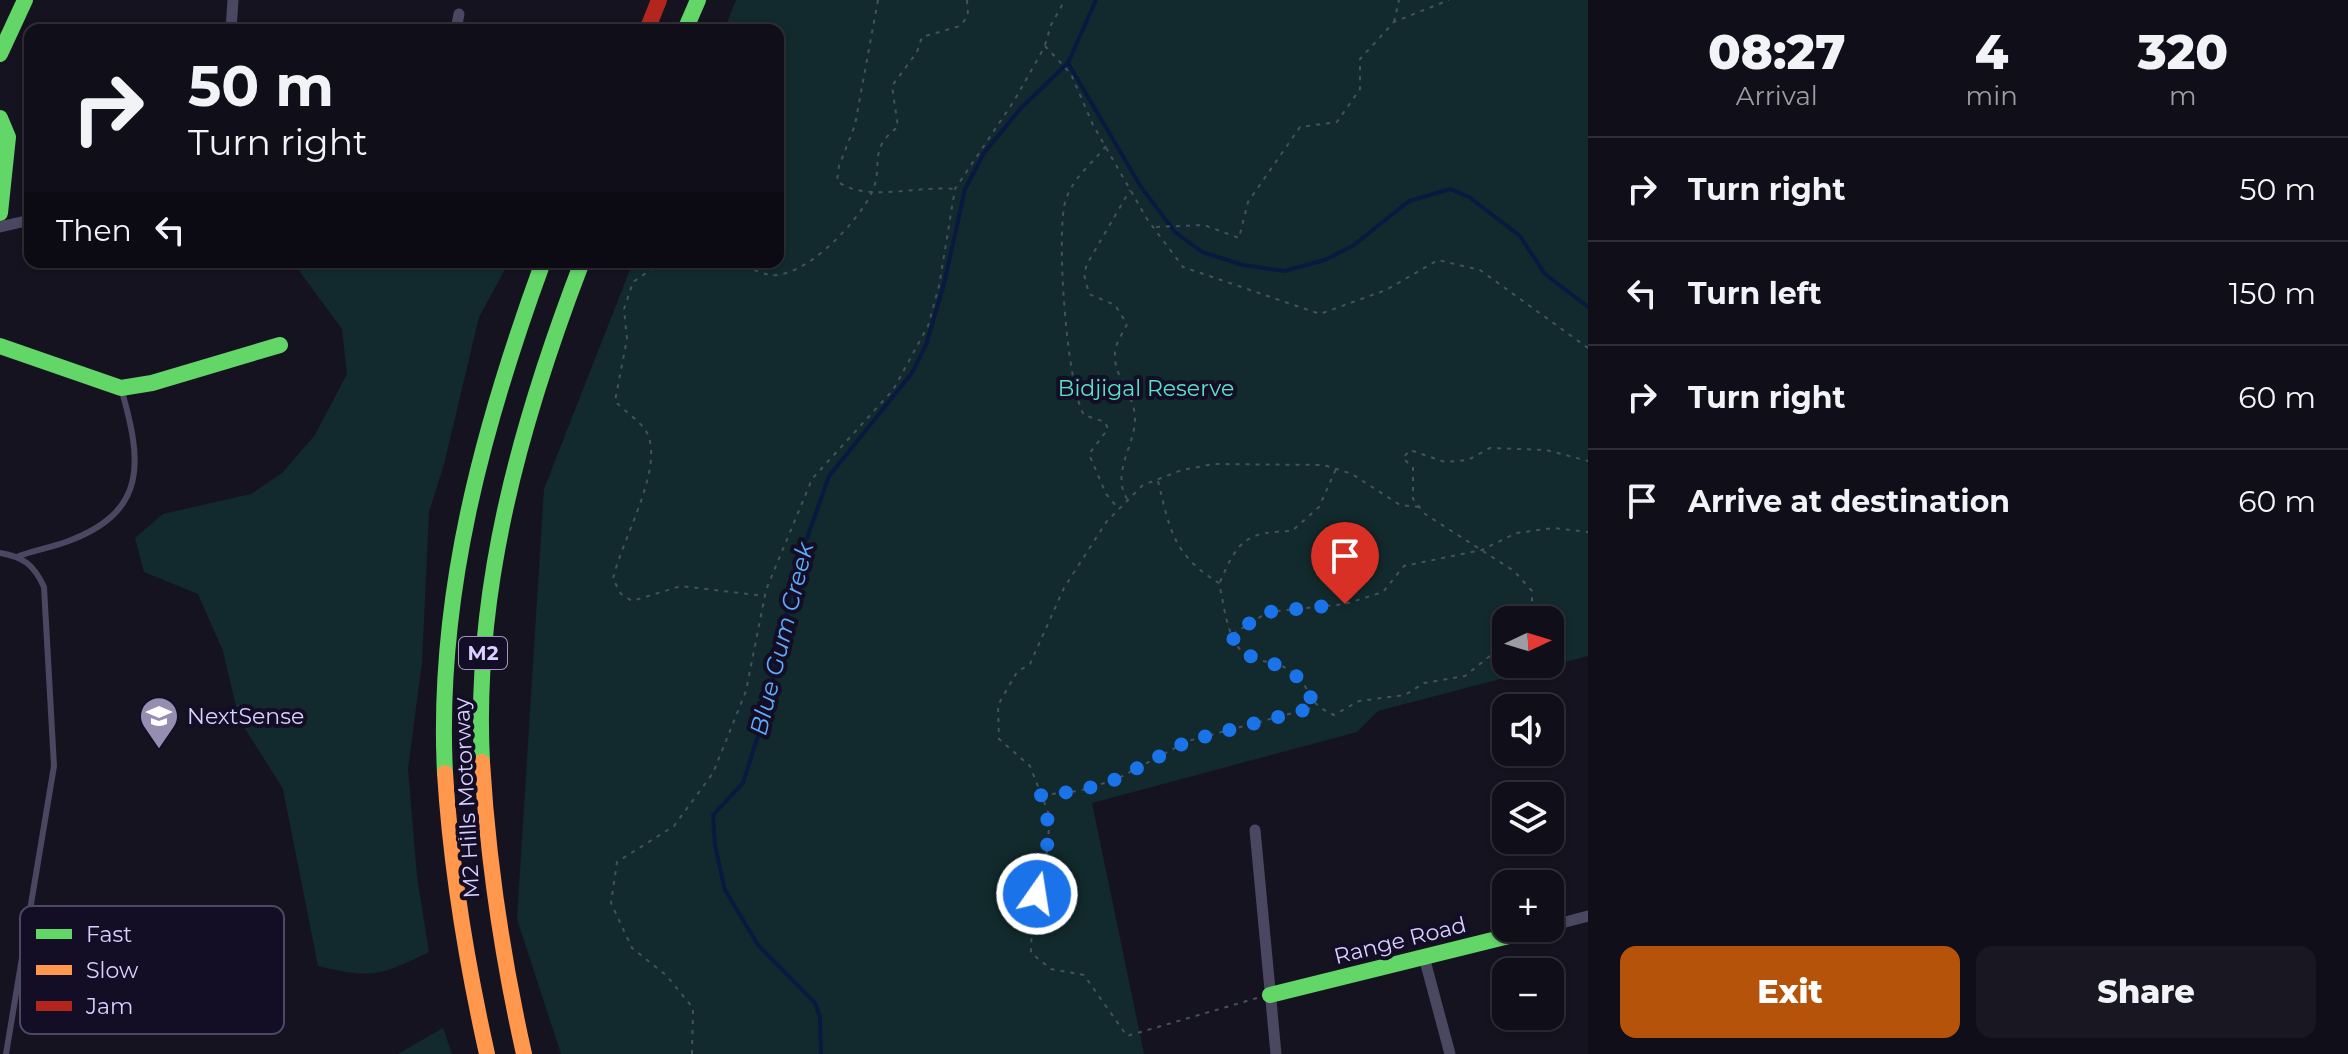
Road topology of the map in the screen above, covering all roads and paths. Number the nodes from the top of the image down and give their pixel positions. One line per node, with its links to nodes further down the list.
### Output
1 (25, 0): 17 (main road)
2 (233, 0): 12 (street)
3 (659, 0): 14 (main road)
4 (698, 0): 15 (main road)
5 (878, 0): 22 (path)
6 (967, 0): 22 (path)
7 (1065, 0): 16 (path)
8 (1399, 0): 11 (path)
9 (1449, 0): 11 (path)
10 (459, 14): 13 (street)
11 (1394, 22): 26 (path)
12 (231, 24)
13 (457, 24)
14 (649, 24)
15 (688, 24)
16 (1045, 46): 19 (path); 20 (path)
17 (0, 54)
18 (0, 118): 23 (main road)
19 (1106, 146): 21 (path); 40 (path)
20 (955, 189): 22 (path); 46 (path)
21 (1131, 189): 26 (path); 38 (path)
22 (873, 191): 30 (path)
23 (0, 213)
24 (24, 221): 25 (street)
25 (0, 227)
26 (1153, 227): 33 (path)
27 (541, 268): 61 (main road, M2 Hills Motorway / M2)
28 (580, 268): 62 (main road, M2 Hills Motorway / M2)
29 (653, 268): 46 (path)
30 (752, 268)
31 (280, 345): 34 (main road)
32 (0, 346): 34 (main road)
33 (1588, 348)
34 (121, 388): 44 (lane)
35 (1588, 461): 39 (path)
36 (1336, 468): 37 (path); 39 (path); 45 (path)
37 (1158, 479): 38 (path); 45 (path)
38 (1128, 500): 40 (path)
39 (1419, 507): 42 (path)
40 (1119, 509): 51 (path)
41 (1588, 532): 42 (path)
42 (1482, 550): 47 (path); 48 (path)
43 (0, 553): 44 (lane)
44 (19, 556): 53 (lane)
45 (1219, 583): 48 (path)
46 (765, 596): 63 (path)
47 (1532, 606)
48 (1232, 634): 50 (path)
49 (1492, 654): 50 (path)
50 (1316, 707): 51 (path)
51 (1041, 795): 59 (path)
52 (1255, 830): 59 (street)
53 (31, 906)
54 (1588, 916): 55 (street)
55 (1564, 922)
56 (1492, 940): 57 (main road, Range Road)
57 (1424, 957): 59 (main road, Range Road); 65 (street)
58 (20, 970): 60 (lane)
59 (1270, 995): 64 (street)
60 (6, 1054)
61 (487, 1054)
62 (524, 1054)
63 (692, 1054)
64 (1276, 1054)
65 (1450, 1054)

